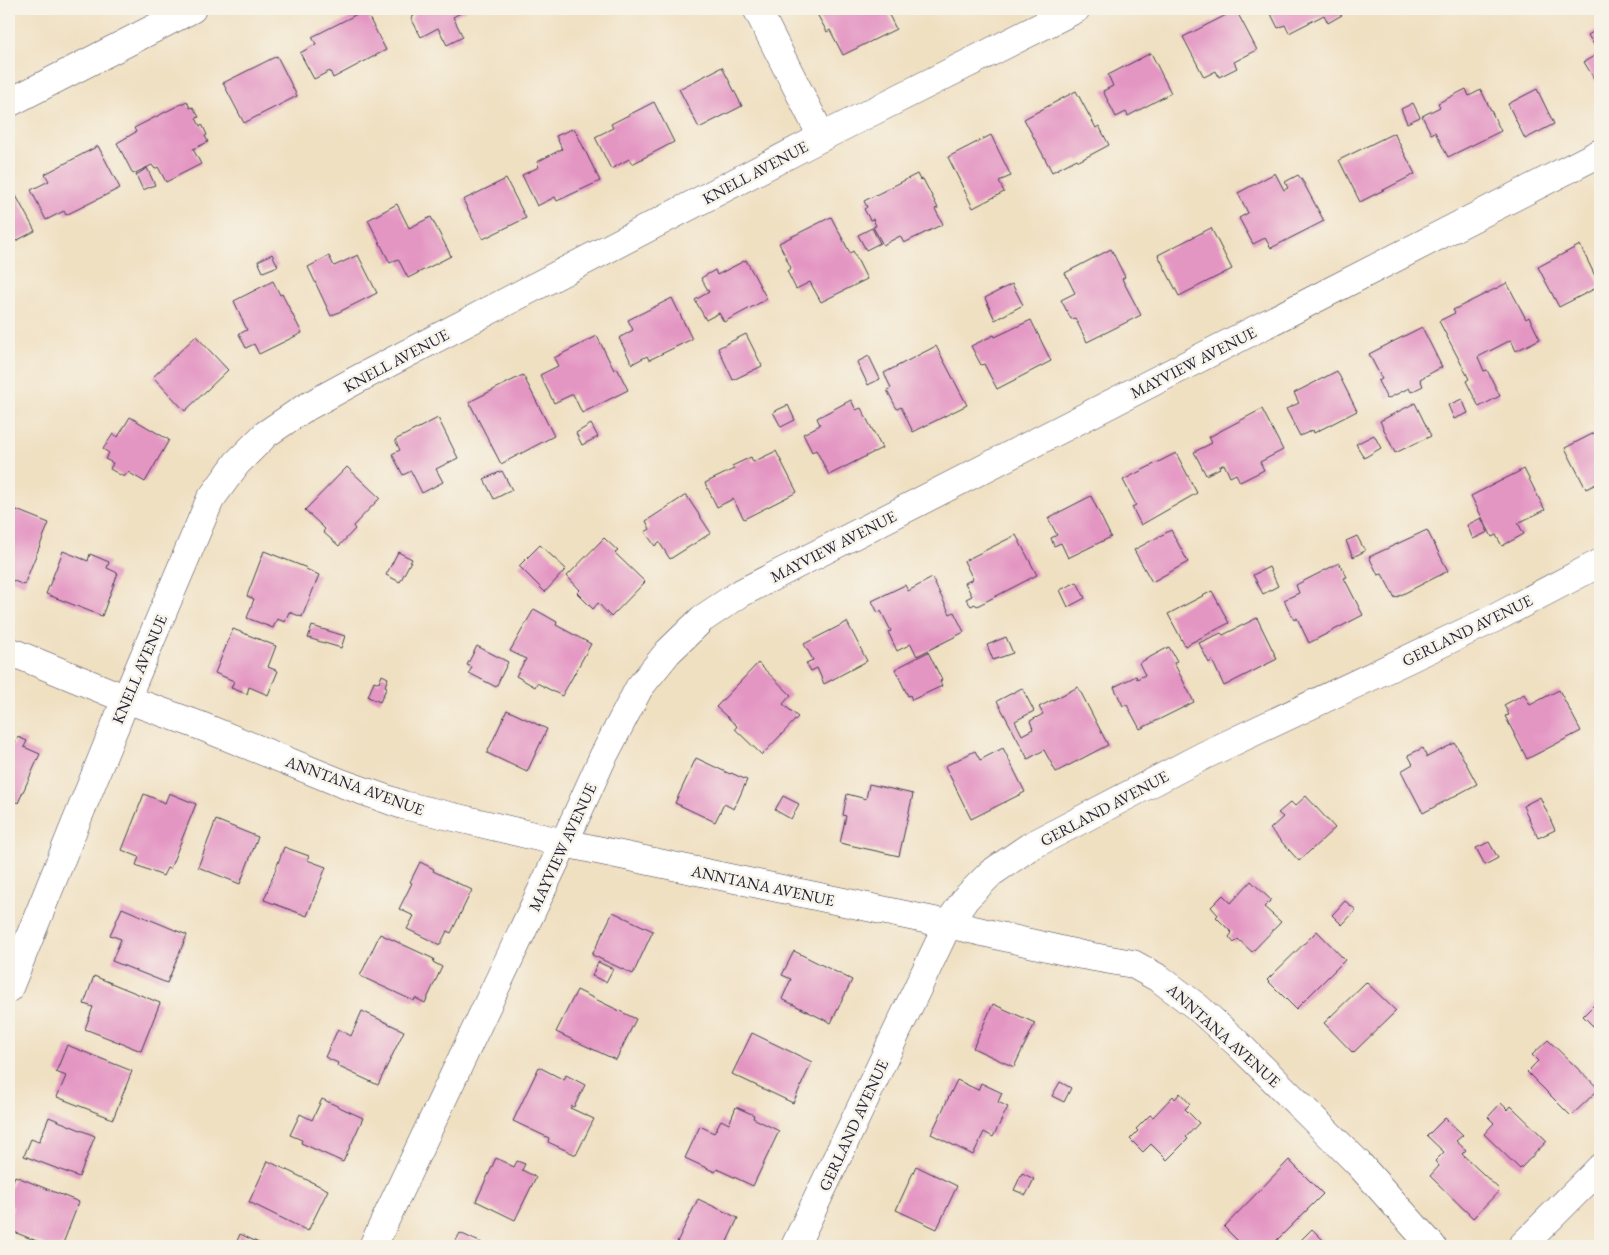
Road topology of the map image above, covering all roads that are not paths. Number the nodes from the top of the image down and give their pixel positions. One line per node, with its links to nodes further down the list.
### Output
1 (192, 9): 4 (street)
2 (757, 9): 5 (street)
3 (1076, 9): 5 (street, KNELL AVENUE)
4 (9, 103)
5 (822, 136): 9 (street, KNELL AVENUE)
6 (1600, 153): 10 (street, MAYVIEW AVENUE)
7 (1600, 563): 11 (street, GERLAND AVENUE)
8 (9, 651): 9 (street, ANNTANA AVENUE)
9 (126, 699): 10 (street, ANNTANA AVENUE); 12 (street, KNELL AVENUE)
10 (564, 843): 11 (street, ANNTANA AVENUE); 14 (street, MAYVIEW AVENUE)
11 (948, 924): 15 (street, GERLAND AVENUE); 16 (street, ANNTANA AVENUE)
12 (9, 988)
13 (1600, 1168): 17 (street)
14 (373, 1246)
15 (795, 1246)
16 (1432, 1246)
17 (1522, 1246)

